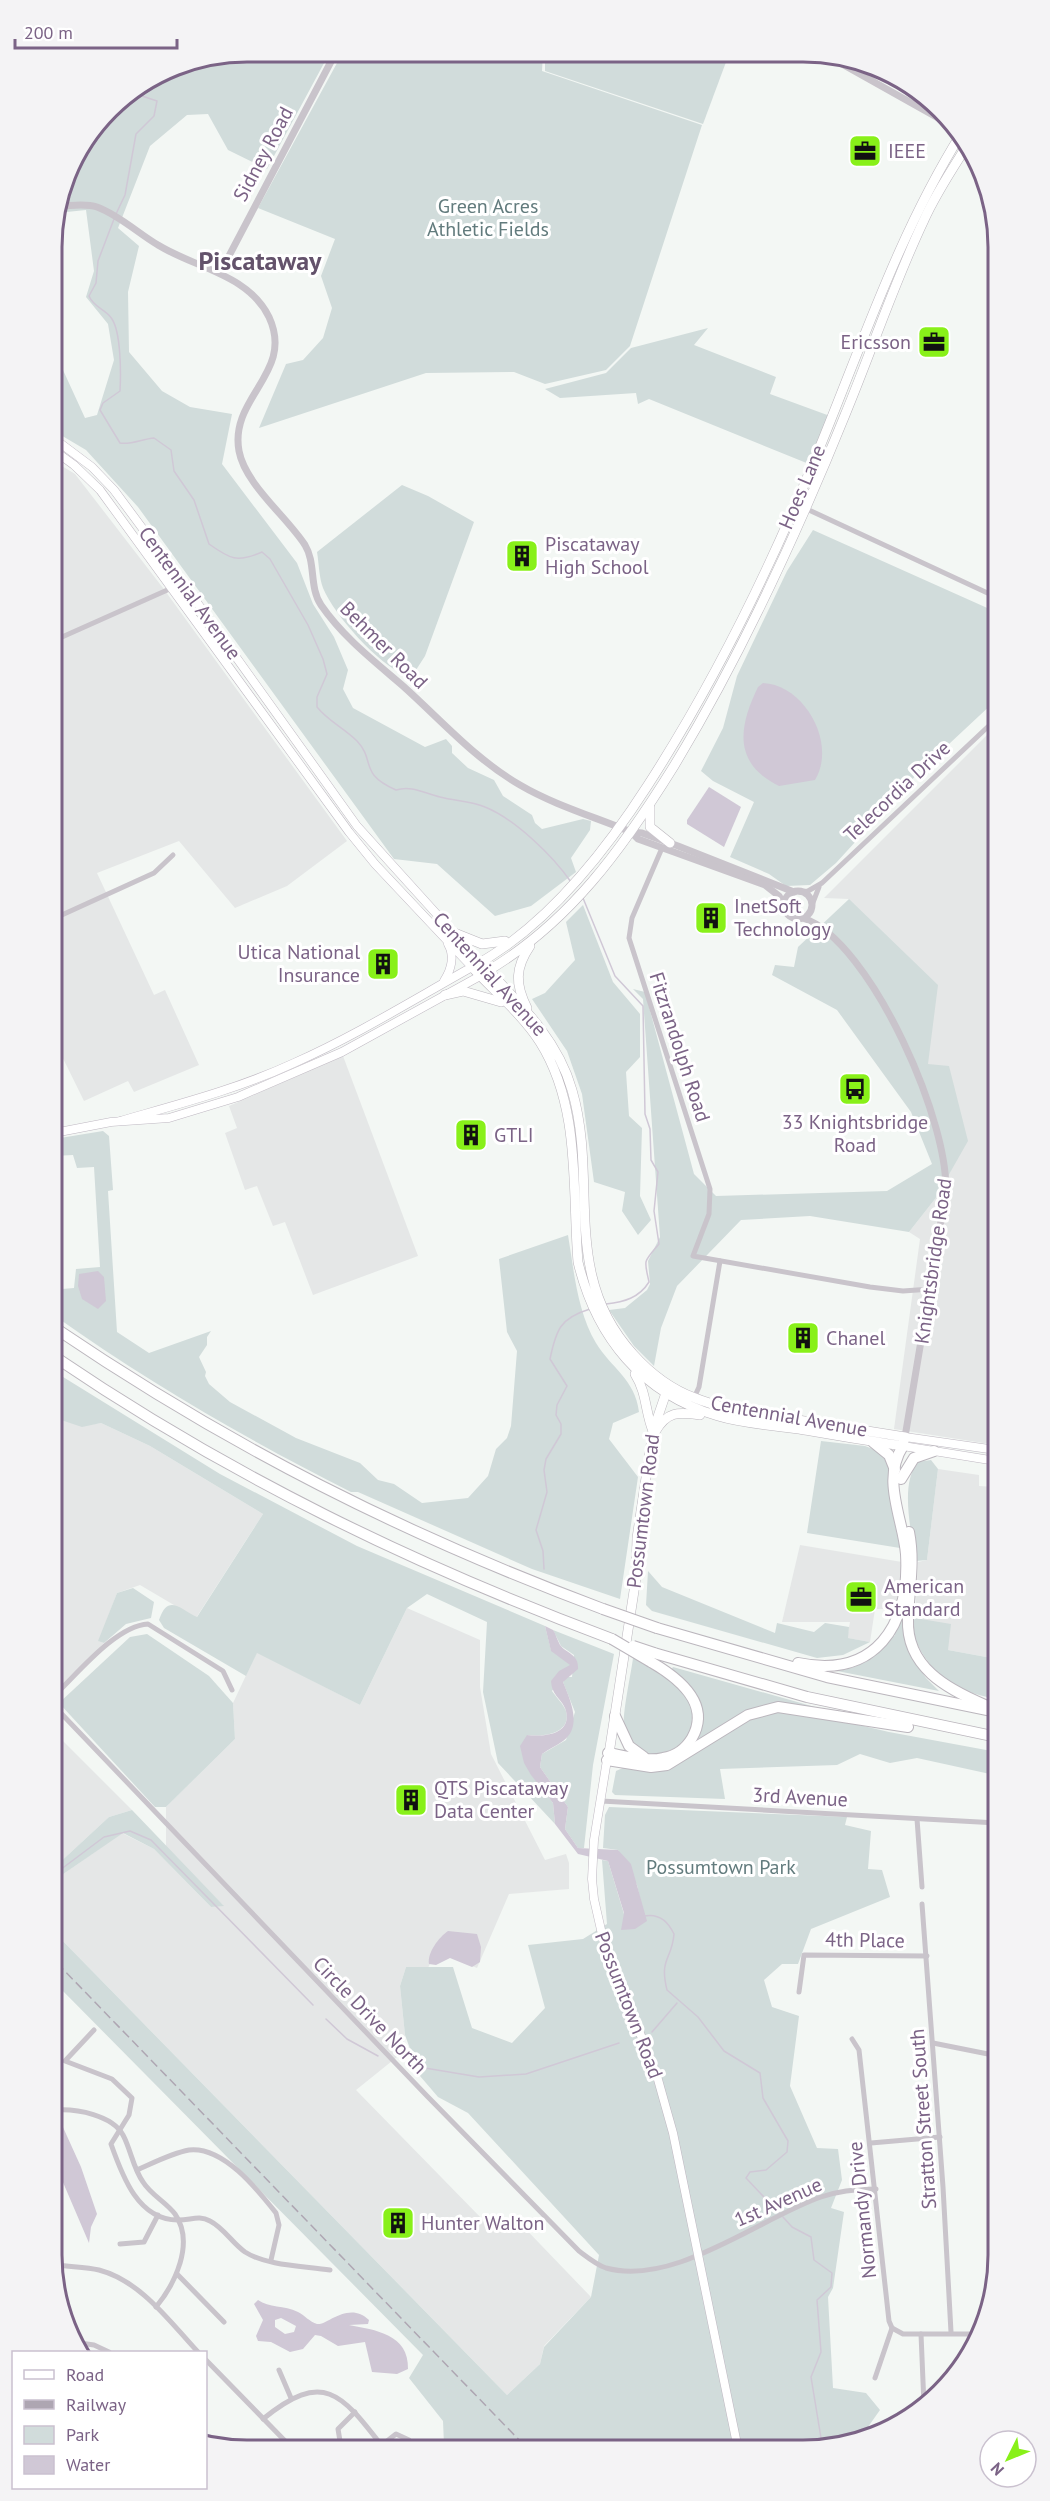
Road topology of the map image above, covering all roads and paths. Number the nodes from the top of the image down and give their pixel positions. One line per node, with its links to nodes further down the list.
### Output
1 (331, 62): 7 (street, Sidney Road)
2 (848, 67): 3 (street)
3 (931, 114)
4 (956, 143): 10 (highway, Hoes Lane)
5 (962, 153): 11 (highway, Hoes Lane)
6 (66, 206): 7 (street, Behmer Road)
7 (220, 273): 18 (street, Behmer Road)
8 (62, 444): 12 (main road, Centennial Avenue)
9 (62, 456): 13 (main road, Centennial Avenue)
10 (796, 504): 11 (street); 18 (highway, Hoes Lane)
11 (807, 509): 14 (street); 17 (highway, Hoes Lane)
12 (183, 582): 13 (street); 29 (main road, Centennial Avenue)
13 (172, 588): 15 (street); 29 (main road, Centennial Avenue)
14 (988, 593)
15 (62, 637)
16 (988, 727): 22 (street, Telecordia Drive)
17 (652, 802): 19 (highway, Hoes Lane); 20 (highway)
18 (620, 827): 19 (street, Behmer Road); 30 (highway, Hoes Lane)
19 (631, 832): 20 (street); 31 (highway, Hoes Lane)
20 (666, 845): 23 (street); 24 (street); 40 (street, Fitzrandolph Road)
21 (173, 855): 26 (street)
22 (822, 883): 23 (street, Telecordia Drive); 25 (street, Telecordia Drive)
23 (797, 892): 24 (street); 25 (street)
24 (784, 904): 27 (street)
25 (812, 907): 27 (street); 28 (street, Knightsbridge Road)
26 (62, 915)
27 (803, 918): 28 (street, Knightsbridge Road)
28 (824, 929): 41 (street, Knightsbridge Road)
29 (448, 935): 30 (highway); 32 (main road, Centennial Avenue); 34 (main road)
30 (515, 937): 32 (highway, Hoes Lane)
31 (532, 943): 33 (highway); 37 (highway)
32 (476, 964): 33 (highway, Centennial Avenue); 34 (main road)
33 (484, 973): 35 (main road); 36 (highway, Centennial Avenue); 37 (highway, Centennial Avenue)
34 (443, 983): 38 (main road)
35 (445, 995): 36 (highway); 38 (main road)
36 (508, 1006): 42 (highway, Centennial Avenue)
37 (532, 1018): 42 (highway, Centennial Avenue)
38 (120, 1121): 39 (main road)
39 (62, 1132)
40 (720, 1261): 41 (street); 48 (street)
41 (931, 1289): 51 (street, Knightsbridge Road)
42 (594, 1302): 43 (highway, Centennial Avenue)
43 (600, 1314): 46 (highway, Centennial Avenue); 47 (highway, Centennial Avenue)
44 (62, 1333): 58 (highway, bridge)
45 (62, 1362): 57 (highway, bridge)
46 (629, 1365): 47 (highway, Centennial Avenue); 50 (highway)
47 (667, 1389): 48 (highway, Centennial Avenue); 49 (highway, Centennial Avenue); 50 (highway, Possumtown Road)
48 (694, 1398): 51 (highway, Centennial Avenue)
49 (720, 1417): 50 (highway); 52 (highway, Centennial Avenue)
50 (652, 1434): 64 (highway, Possumtown Road)
51 (904, 1441): 52 (highway, Centennial Avenue); 53 (main road, Centennial Avenue); 54 (main road, Centennial Avenue); 56 (highway)
52 (873, 1442): 56 (highway)
53 (988, 1449)
54 (934, 1451): 55 (main road, Centennial Avenue); 56 (highway)
55 (988, 1460)
56 (898, 1474): 58 (highway); 61 (highway)
57 (653, 1657): 65 (highway); 68 (highway)
58 (779, 1665): 62 (highway)
59 (62, 1688): 60 (street)
60 (232, 1690)
61 (988, 1706)
62 (988, 1709)
63 (62, 1714): 89 (street, Circle Drive North)
64 (615, 1716): 67 (highway, Possumtown Road); 68 (highway)
65 (941, 1726): 66 (highway); 67 (highway)
66 (988, 1735)
67 (608, 1757): 68 (highway); 69 (main road, Possumtown Road)
68 (647, 1758)
69 (601, 1801): 70 (street, 3rd Avenue); 89 (main road, Possumtown Road)
70 (917, 1819): 71 (street, 3rd Avenue); 72 (street)
71 (988, 1823)
72 (922, 1887)
73 (922, 1904): 74 (street, Stratton Street South)
74 (927, 1956): 75 (street, 4th Place); 78 (street, Stratton Street South)
75 (799, 1992)
76 (94, 2030): 81 (street)
77 (852, 2039): 83 (street, Normandy Drive)
78 (933, 2043): 79 (street); 82 (street, Stratton Street South)
79 (988, 2054)
80 (62, 2110): 81 (street)
81 (120, 2129): 84 (street); 86 (street)
82 (940, 2138): 83 (street); 97 (street, Stratton Street South)
83 (871, 2143): 85 (street, Normandy Drive)
84 (137, 2170): 87 (street); 90 (street)
85 (876, 2189): 89 (street, 1st Avenue); 96 (street, Normandy Drive)
86 (158, 2215): 87 (street); 88 (street)
87 (179, 2220): 90 (street); 93 (street)
88 (120, 2244)
89 (696, 2256): 115 (main road, Possumtown Road)
90 (271, 2260): 92 (street)
91 (62, 2266): 94 (street)
92 (330, 2270)
93 (177, 2274): 94 (street); 95 (street)
94 (156, 2307): 102 (street)
95 (224, 2322)
96 (892, 2328): 98 (street); 105 (street)
97 (951, 2332): 98 (street); 99 (street)
98 (921, 2334): 106 (street)
99 (970, 2334)
100 (85, 2344): 101 (street)
101 (107, 2351)
102 (197, 2351)
103 (207, 2361): 109 (street)
104 (279, 2370): 107 (street)
105 (875, 2378)
106 (924, 2394)
107 (291, 2398): 108 (street); 109 (street)
108 (355, 2412): 111 (street); 112 (street)
109 (263, 2419): 110 (street)
110 (282, 2440)
111 (340, 2440)
112 (378, 2440)
113 (388, 2440): 114 (street)
114 (409, 2440)
115 (736, 2440)

